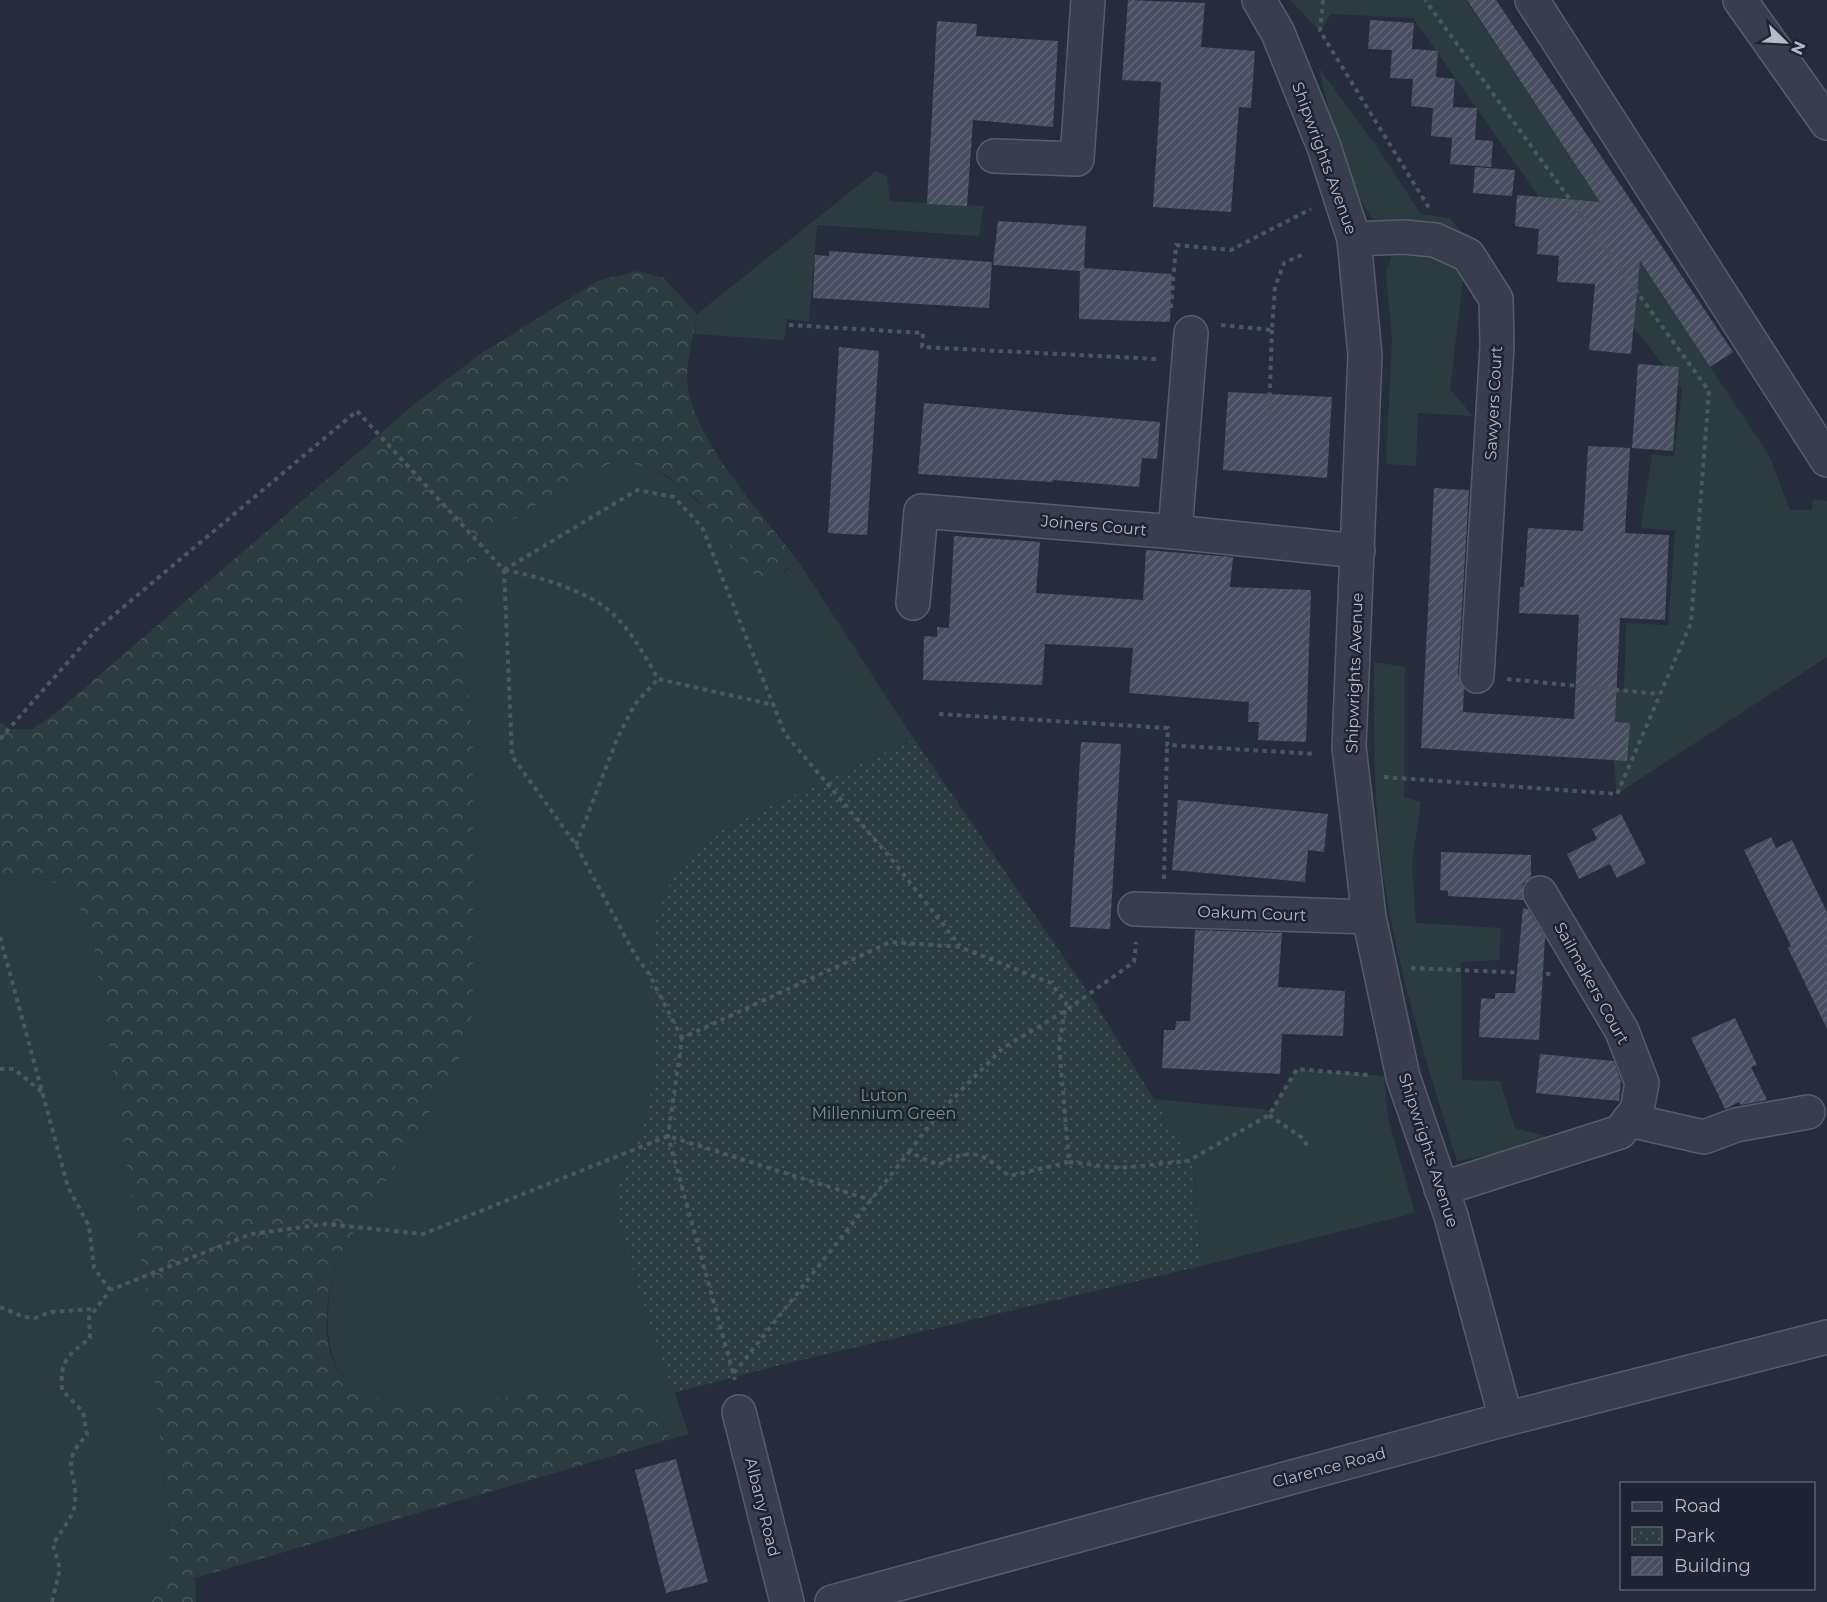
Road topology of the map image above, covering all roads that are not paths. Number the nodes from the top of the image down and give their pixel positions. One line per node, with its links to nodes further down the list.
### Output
1 (1088, 0): 6 (street)
2 (1259, 0): 7 (street, Shipwrights Avenue)
3 (1532, 0): 9 (street)
4 (1740, 0): 5 (street)
5 (1827, 123)
6 (994, 156)
7 (1354, 239): 11 (street, Shipwrights Avenue); 13 (street, Sawyers Court)
8 (1181, 323): 10 (street)
9 (1827, 460)
10 (1175, 532): 11 (street, Joiners Court); 12 (street, Joiners Court)
11 (1358, 551): 16 (street, Shipwrights Avenue)
12 (913, 603)
13 (1477, 676)
14 (1540, 893): 18 (street, Sailmakers Court)
15 (1146, 909): 16 (street, Oakum Court)
16 (1369, 917): 19 (street, Shipwrights Avenue)
17 (1808, 1112): 18 (street)
18 (1629, 1120): 19 (street)
19 (1441, 1189): 22 (street, Shipwrights Avenue)
20 (1827, 1337): 22 (street, Clarence Road)
21 (739, 1412): 23 (street, Albany Road)
22 (1506, 1419): 24 (street, Clarence Road)
23 (787, 1602)
24 (832, 1602)

